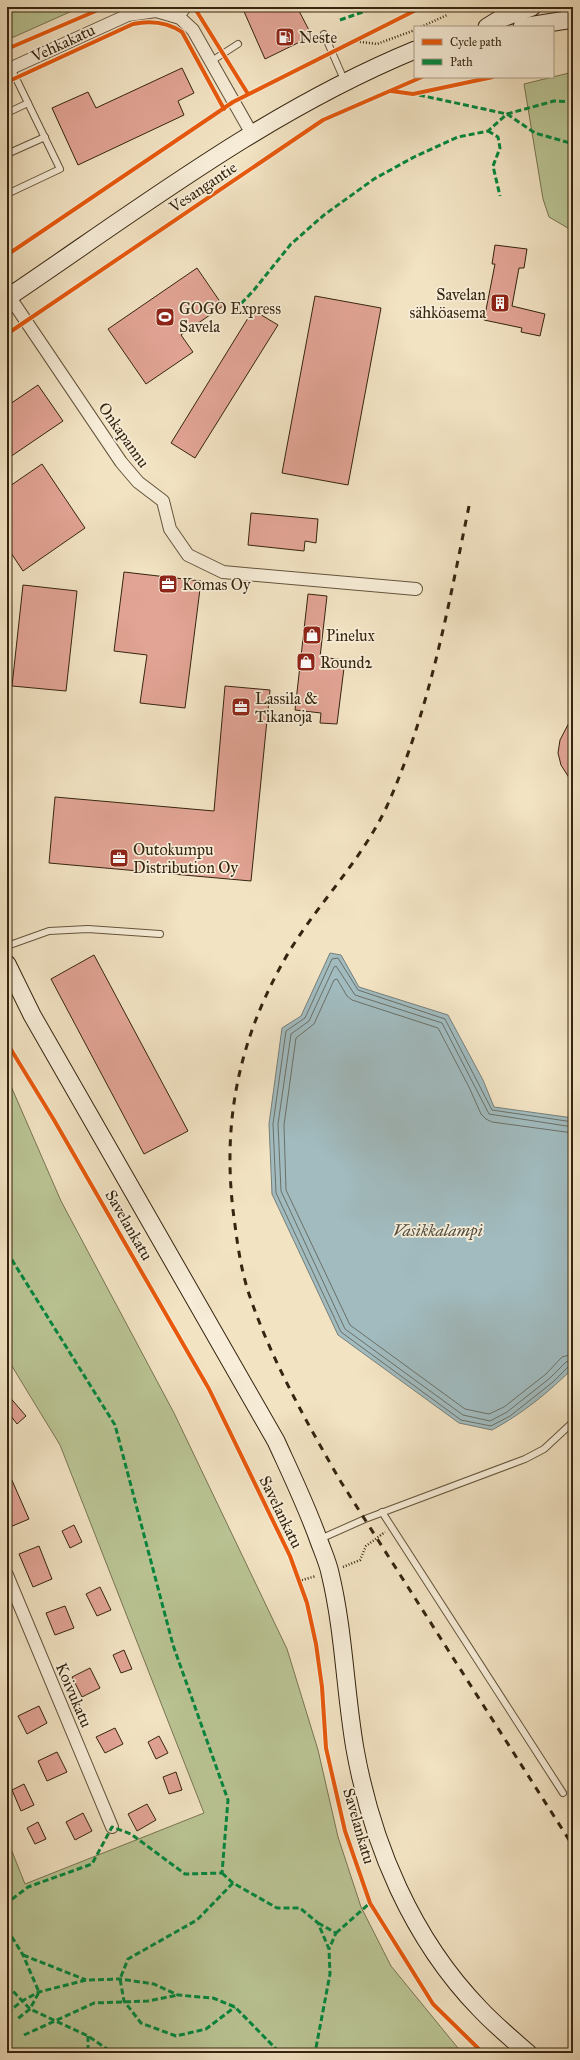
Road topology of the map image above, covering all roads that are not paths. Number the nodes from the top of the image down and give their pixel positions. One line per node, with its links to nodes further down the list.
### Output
1 (189, 7): 3 (lane)
2 (532, 7): 5 (main road)
3 (180, 18): 10 (street); 11 (street, Vehkakatu)
4 (573, 19): 6 (main road)
5 (488, 26)
6 (528, 26)
7 (324, 34): 12 (lane)
8 (238, 44): 10 (lane)
9 (414, 50): 12 (main road, Vesangantie)
10 (210, 62): 15 (street)
11 (9, 68): 13 (lane)
12 (345, 82): 15 (main road, Vesangantie)
13 (28, 103): 14 (lane); 16 (lane)
14 (7, 113)
15 (252, 134): 19 (main road, Vesangantie)
16 (45, 137): 17 (lane); 18 (lane)
17 (7, 154)
18 (7, 194)
19 (8, 297): 20 (street, Onkapannu)
20 (416, 590)
21 (160, 934): 22 (lane)
22 (7, 946)
23 (7, 964): 26 (main road, Savelankatu)
24 (573, 1422): 25 (lane)
25 (382, 1512): 26 (lane); 28 (lane)
26 (319, 1540): 30 (main road, Savelankatu)
27 (7, 1575): 29 (street, Koivukatu)
28 (563, 1793)
29 (112, 1827)
30 (528, 2053)

